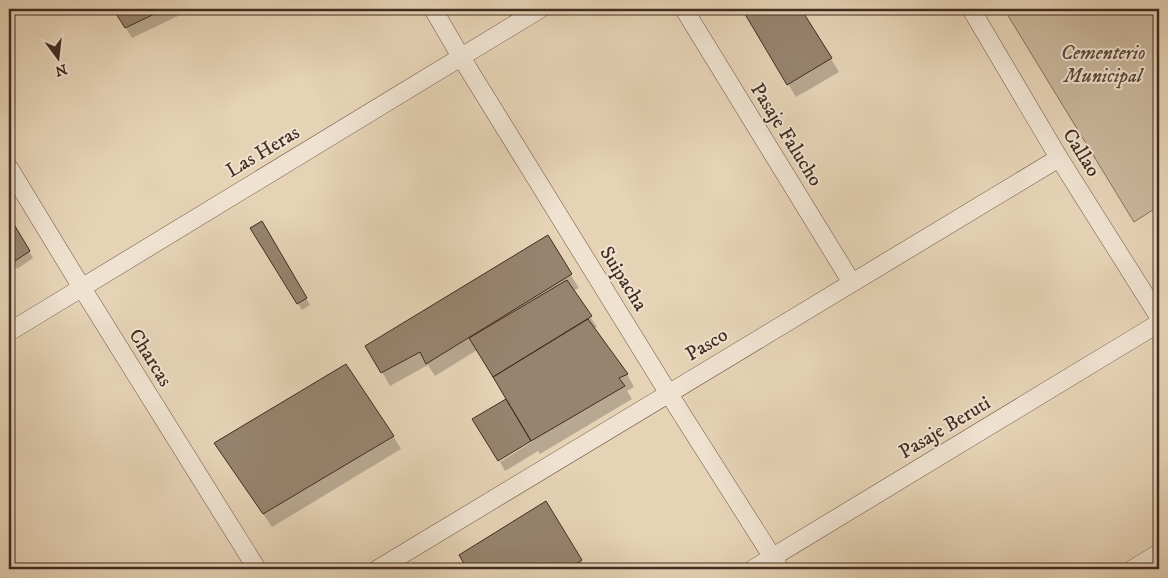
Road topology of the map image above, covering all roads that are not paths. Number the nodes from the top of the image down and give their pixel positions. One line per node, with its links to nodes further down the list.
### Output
1 (433, 9): 5 (street, Suipacha)
2 (540, 9): 5 (street, Las Heras)
3 (684, 9): 8 (street, Pasaje Falucho)
4 (971, 9): 6 (street, Callao)
5 (461, 57): 9 (street, Las Heras); 13 (street, Suipacha)
6 (1059, 158): 8 (street, Pasco); 10 (street, Callao)
7 (9, 168): 9 (street, Charcas)
8 (852, 283): 13 (street, Pasco)
9 (82, 288): 12 (street, Las Heras); 16 (street, Charcas)
10 (1159, 317)
11 (1159, 324): 15 (street, Pasaje Beruti)
12 (9, 332)
13 (669, 394): 15 (street, Suipacha); 17 (street, Pasco)
14 (1159, 553): 19 (street)
15 (777, 563): 18 (street, Pasaje Beruti)
16 (257, 569)
17 (378, 569)
18 (753, 569)
19 (1132, 569)

